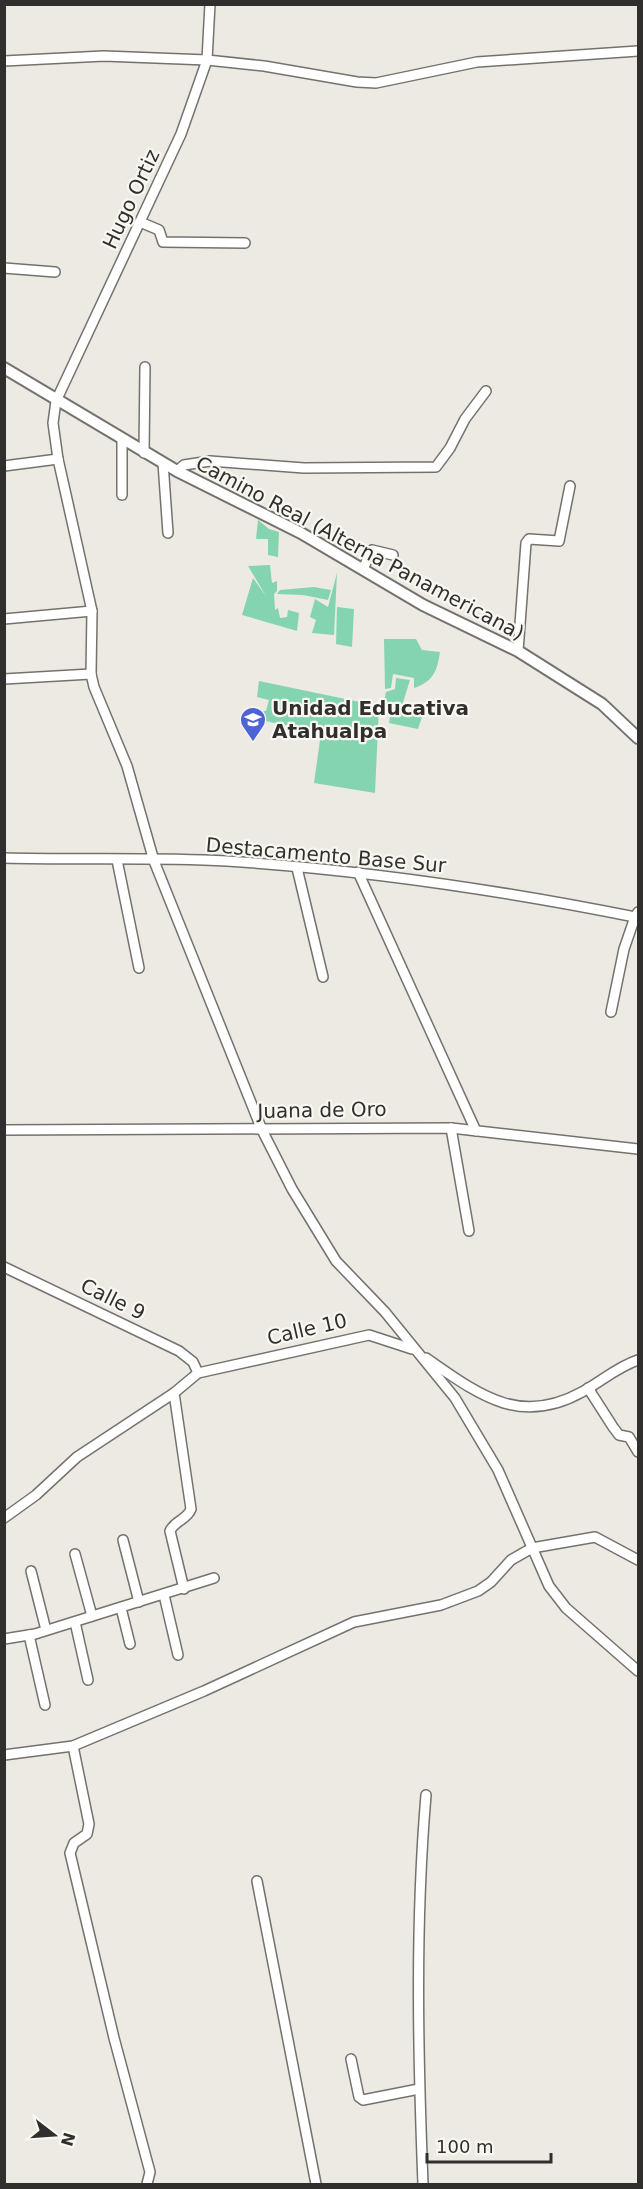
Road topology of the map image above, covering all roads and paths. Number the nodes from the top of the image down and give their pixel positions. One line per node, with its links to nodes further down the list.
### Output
1 (210, 4): 3 (street, Hugo Ortiz)
2 (639, 51): 3 (street)
3 (207, 60): 4 (street); 5 (street, Hugo Ortiz)
4 (4, 61)
5 (140, 222): 6 (street); 12 (street, Hugo Ortiz)
6 (245, 243)
7 (4, 268): 8 (street)
8 (55, 272)
9 (145, 367): 14 (street)
10 (4, 368): 12 (street)
11 (486, 391): 18 (street)
12 (56, 401): 13 (street, Camino Real (Alterna Panamericana)); 15 (street, Hugo Ortiz)
13 (122, 439): 14 (street, Camino Real (Alterna Panamericana)); 20 (street)
14 (144, 453): 16 (street, Camino Real (Alterna Panamericana))
15 (58, 459): 17 (street); 24 (street, Hugo Ortiz)
16 (163, 463): 18 (street, Camino Real (Alterna Panamericana)); 21 (street)
17 (4, 466)
18 (177, 471): 23 (street, Camino Real (Alterna Panamericana))
19 (570, 486): 26 (street)
20 (122, 495)
21 (168, 533)
22 (393, 555): 23 (street)
23 (363, 569): 26 (street, Camino Real (Alterna Panamericana))
24 (92, 611): 25 (street); 27 (street, Hugo Ortiz)
25 (4, 619)
26 (518, 651): 29 (street, Camino Real (Alterna Panamericana))
27 (91, 674): 28 (street); 32 (street, Hugo Ortiz)
28 (4, 679)
29 (639, 738)
30 (4, 858): 31 (street, Destacamento Base Sur)
31 (117, 860): 32 (street, Destacamento Base Sur); 36 (street)
32 (154, 861): 33 (street, Destacamento Base Sur); 41 (street, Hugo Ortiz)
33 (297, 868): 34 (street, Destacamento Base Sur); 37 (street)
34 (358, 872): 35 (street, Destacamento Base Sur); 42 (street)
35 (637, 915): 38 (street)
36 (139, 968)
37 (323, 977)
38 (611, 1012)
39 (451, 1128): 41 (street, Juana de Oro); 42 (street, Juana de Oro); 44 (street)
40 (4, 1130): 41 (street, Juana de Oro)
41 (262, 1130): 46 (street, Hugo Ortiz)
42 (476, 1131): 43 (street, Juana de Oro)
43 (639, 1149)
44 (469, 1231)
45 (4, 1267): 48 (street, Calle 9)
46 (414, 1349): 48 (street, Calle 10); 49 (street, Calle 10); 54 (street, Hugo Ortiz)
47 (639, 1359): 49 (street, Calle 10)
48 (198, 1373): 50 (street, Calle 10)
49 (588, 1388): 51 (street)
50 (174, 1393): 52 (street, Calle 10); 59 (street)
51 (639, 1452)
52 (4, 1518)
53 (123, 1540): 61 (street)
54 (532, 1548): 56 (street); 70 (street, Hugo Ortiz); 73 (street)
55 (75, 1554): 63 (street)
56 (639, 1560)
57 (31, 1571): 65 (street)
58 (214, 1578): 59 (street)
59 (184, 1589): 60 (street)
60 (164, 1595): 61 (street); 69 (street)
61 (139, 1602): 62 (street)
62 (121, 1608): 63 (street); 68 (street)
63 (92, 1616): 64 (street)
64 (75, 1622): 65 (street); 71 (street)
65 (46, 1630): 66 (street)
66 (29, 1635): 67 (street); 72 (street)
67 (4, 1639)
68 (130, 1644)
69 (178, 1655)
70 (639, 1671)
71 (88, 1680)
72 (45, 1705)
73 (73, 1746): 74 (street); 79 (street)
74 (4, 1755)
75 (426, 1795): 78 (street)
76 (257, 1881): 80 (street)
77 (351, 2059): 78 (street)
78 (419, 2089): 81 (street)
79 (147, 2184)
80 (316, 2184)
81 (423, 2184)

